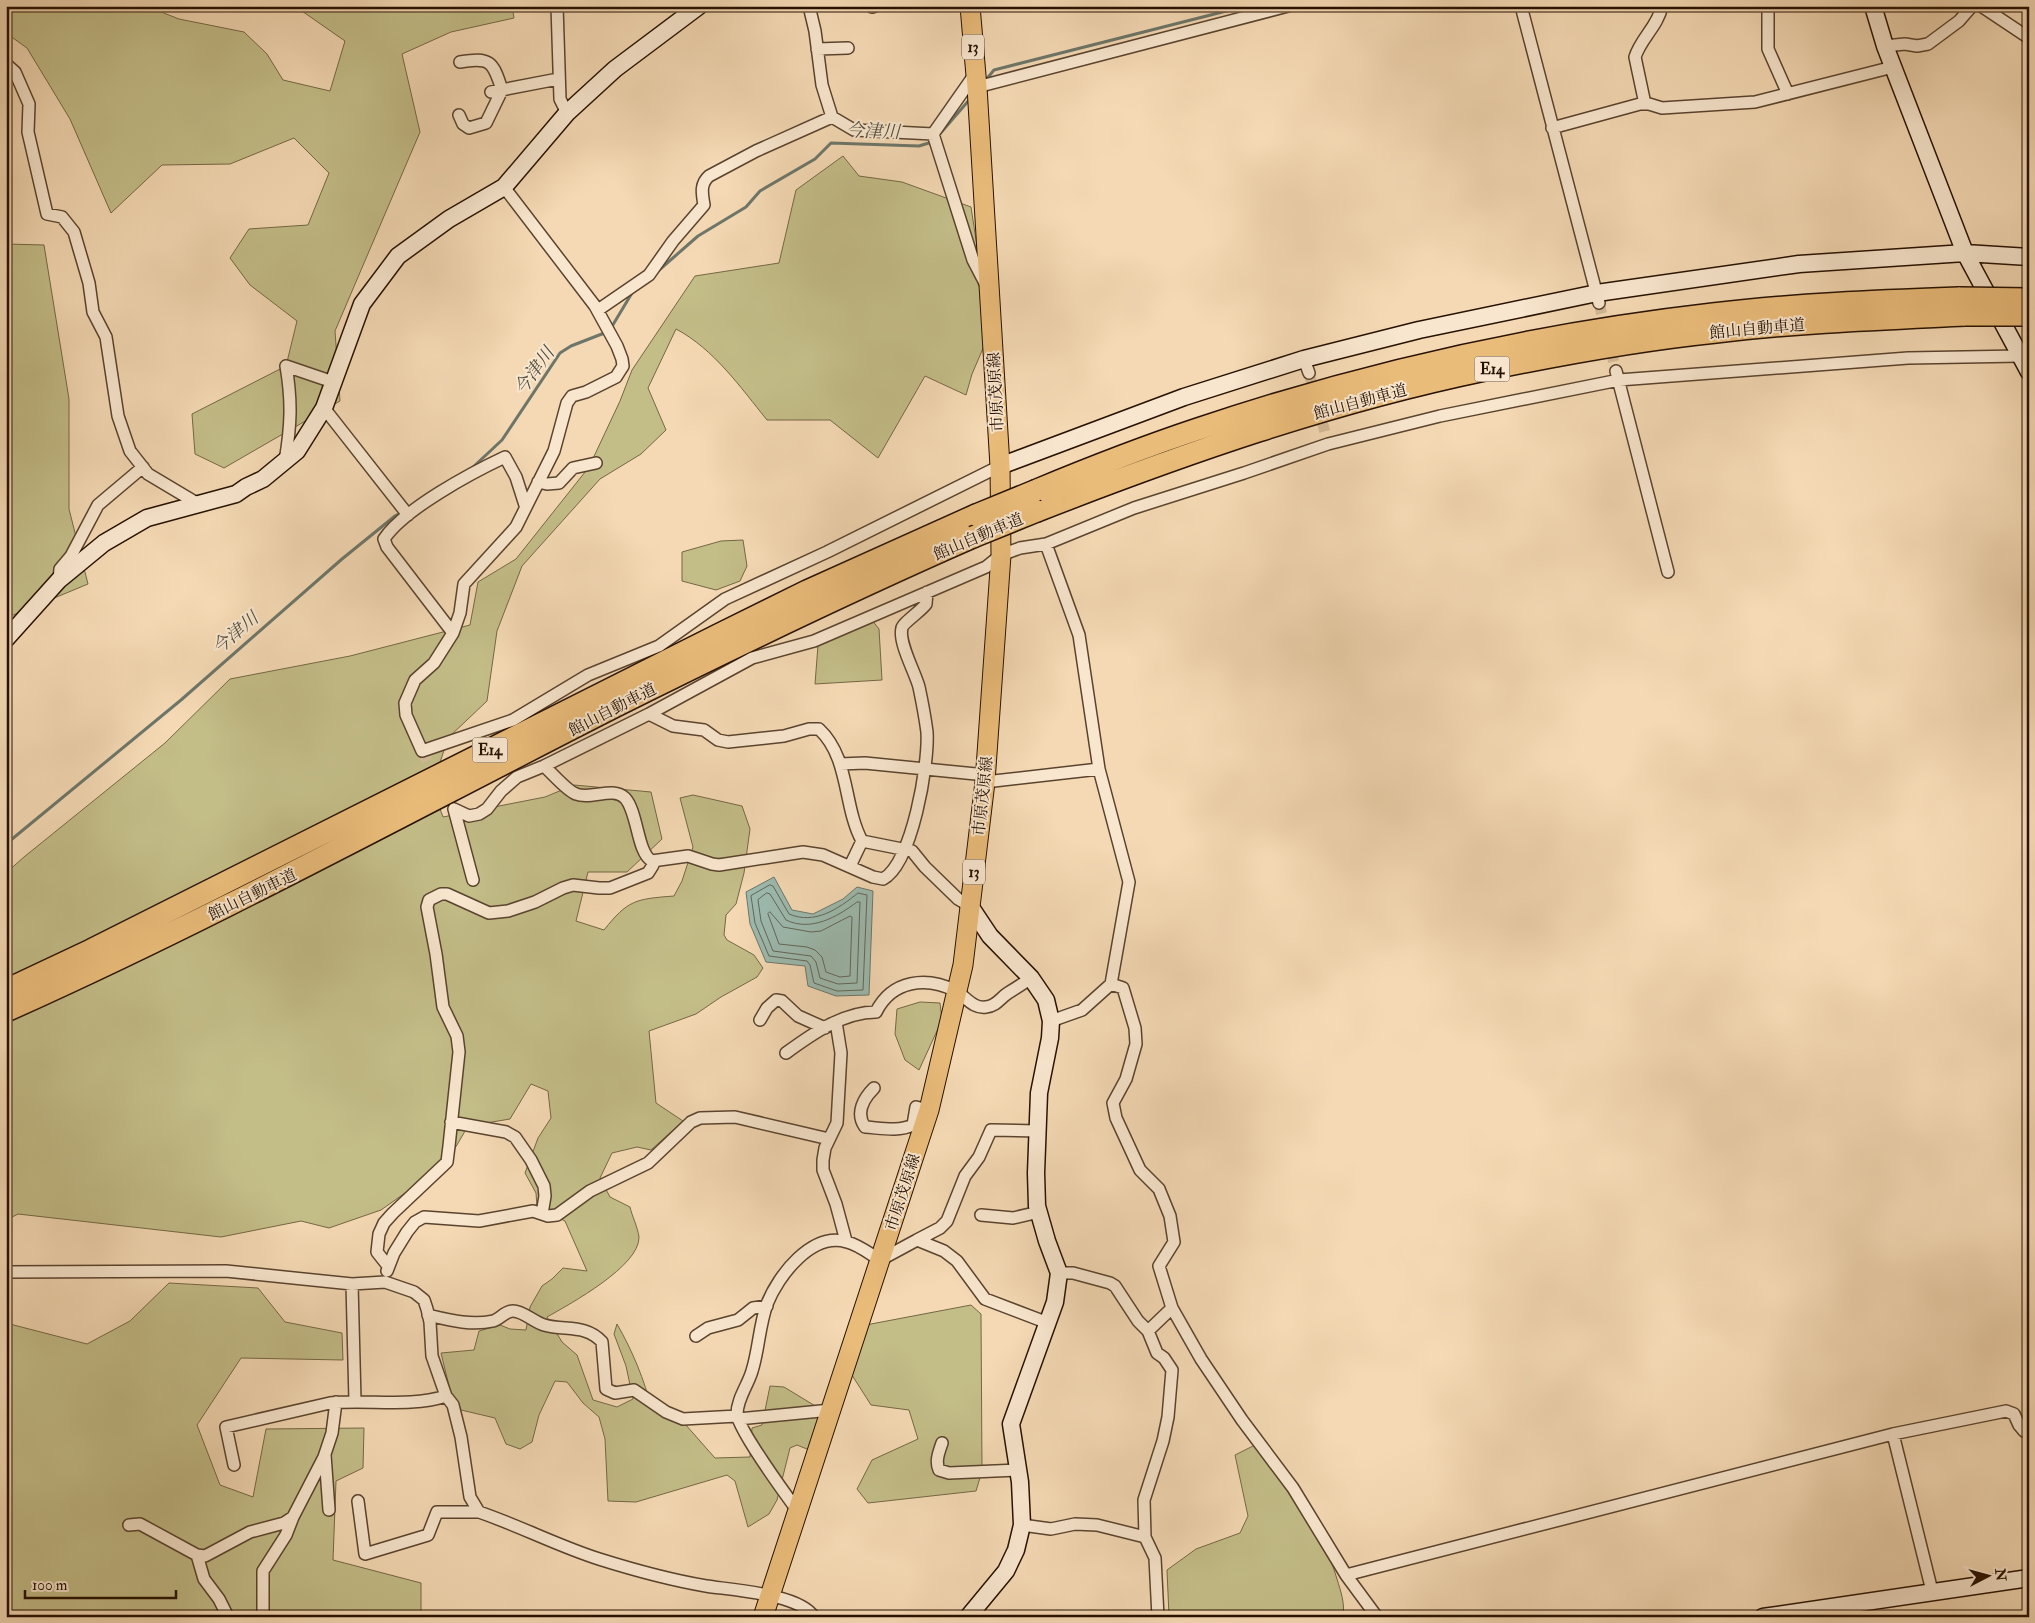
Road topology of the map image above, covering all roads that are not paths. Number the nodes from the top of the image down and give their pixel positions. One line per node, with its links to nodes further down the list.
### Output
1 (557, 6): 19 (street)
2 (699, 6): 24 (street)
3 (809, 6): 15 (street)
4 (970, 6): 20 (main road, 市原茂原線 / 13)
5 (1288, 6): 20 (street)
6 (1521, 6): 27 (street)
7 (1662, 6): 23 (street)
8 (1768, 6): 22 (street)
9 (1873, 6): 13 (street)
10 (1972, 6): 13 (street)
11 (1981, 6): 12 (street)
12 (2029, 38)
13 (1885, 46): 18 (street)
14 (848, 48): 15 (street)
15 (817, 49): 26 (street)
16 (460, 62): 21 (street)
17 (6, 64): 46 (street)
18 (1893, 67): 22 (street); 30 (street)
19 (558, 79): 21 (street); 24 (street)
20 (977, 87): 28 (street); 32 (main road, 市原茂原線 / 13)
21 (496, 91): 25 (street)
22 (1788, 94): 23 (street)
23 (1645, 104): 27 (street)
24 (567, 113): 29 (street)
25 (459, 115)
26 (832, 117): 28 (street); 36 (street)
27 (1552, 128): 33 (street)
28 (933, 134): 32 (street)
29 (504, 186): 36 (street); 41 (street)
30 (1965, 253): 31 (street); 33 (street); 38 (street)
31 (2029, 257)
32 (989, 289): 45 (main road, 市原茂原線 / 13)
33 (1598, 298): 45 (street)
34 (2029, 298): 35 (highway, 館山自動車道 / E14, bridge)
35 (1963, 307): 37 (highway, 館山自動車道 / E14, bridge); 72 (highway, 館山自動車道 / E14, bridge); 74 (highway, 館山自動車道 / E14, bridge)
36 (598, 310): 47 (street)
37 (2029, 316)
38 (2020, 356): 39 (street); 40 (street)
39 (2029, 372)
40 (1618, 376): 51 (street); 53 (street)
41 (333, 382): 42 (street); 43 (street)
42 (324, 408): 43 (street); 50 (street)
43 (285, 461): 48 (street)
44 (596, 463): 47 (street)
45 (1000, 466): 52 (main road, 市原茂原線 / 13); 57 (street)
46 (143, 467): 48 (street); 54 (street)
47 (538, 482): 49 (street)
48 (200, 505): 54 (street)
49 (525, 506): 50 (street); 57 (street)
50 (408, 515): 57 (street)
51 (1046, 544): 52 (street); 61 (street)
52 (1000, 554): 55 (street); 63 (main road, 市原茂原線 / 13)
53 (1668, 572)
54 (59, 580): 56 (street)
55 (927, 592): 58 (street); 62 (street)
56 (9, 631)
57 (453, 633)
58 (649, 714): 59 (street); 60 (street)
59 (840, 764): 62 (street); 64 (street)
60 (544, 766): 66 (street); 68 (street)
61 (1099, 769): 63 (street); 71 (street)
62 (925, 770): 63 (street); 65 (street)
63 (985, 778): 69 (main road, 市原茂原線 / 13)
64 (862, 841): 65 (street); 67 (street)
65 (905, 850): 67 (street); 69 (street)
66 (652, 861): 67 (street); 82 (street)
67 (850, 866)
68 (473, 880)
69 (970, 906): 70 (street); 73 (main road, 市原茂原線 / 13)
70 (1031, 978): 73 (street); 76 (street)
71 (1111, 984): 76 (street); 97 (street)
72 (6, 990)
73 (956, 992): 77 (street); 81 (main road, 市原茂原線 / 13)
74 (6, 1011)
75 (760, 1020): 78 (street)
76 (1051, 1021): 83 (street)
77 (836, 1022): 78 (street); 84 (street)
78 (824, 1028): 79 (street)
79 (786, 1053)
80 (874, 1088): 81 (street)
81 (928, 1110): 90 (main road, 市原茂原線 / 13)
82 (451, 1122): 86 (street); 91 (street)
83 (1038, 1132): 85 (street); 88 (street)
84 (829, 1140): 86 (street); 89 (street)
85 (1039, 1212): 87 (street); 93 (street)
86 (542, 1214): 91 (street)
87 (981, 1215)
88 (917, 1240): 90 (street); 99 (street)
89 (846, 1241): 90 (street); 96 (street)
90 (880, 1260): 105 (main road, 市原茂原線 / 13)
91 (388, 1266): 94 (street)
92 (6, 1272): 95 (street)
93 (1059, 1273): 99 (street); 100 (street)
94 (385, 1282): 95 (street); 98 (street)
95 (352, 1284): 103 (street)
96 (767, 1306): 101 (street); 106 (street)
97 (1172, 1308): 100 (street); 122 (street)
98 (428, 1315): 102 (street); 106 (street)
99 (1048, 1323): 112 (street)
100 (1148, 1331): 120 (street)
101 (696, 1336)
102 (446, 1396): 103 (street); 116 (street)
103 (355, 1401): 104 (street)
104 (336, 1402): 110 (street); 111 (street)
105 (831, 1410): 106 (street); 115 (main road, 市原茂原線 / 13)
106 (738, 1417): 115 (street)
107 (2029, 1431): 108 (street)
108 (1893, 1434): 122 (street); 124 (street)
109 (942, 1443): 112 (street)
110 (325, 1453): 114 (street); 117 (street)
111 (234, 1465)
112 (1018, 1470): 119 (street)
113 (358, 1501): 116 (street)
114 (329, 1510)
115 (797, 1510): 125 (main road, 市原茂原線 / 13)
116 (479, 1512): 125 (street)
117 (293, 1517): 121 (street); 127 (street)
118 (129, 1525): 121 (street)
119 (1022, 1525): 120 (street); 130 (street)
120 (1145, 1537): 131 (street)
121 (197, 1555): 126 (street)
122 (1346, 1575): 132 (street)
123 (2029, 1578): 124 (street)
124 (1932, 1591): 133 (street)
125 (768, 1595): 128 (main road, 市原茂原線 / 13); 129 (street)
126 (228, 1617)
127 (263, 1617)
128 (763, 1617)
129 (814, 1617)
130 (968, 1617)
131 (1158, 1617)
132 (1377, 1617)
133 (1763, 1617)

